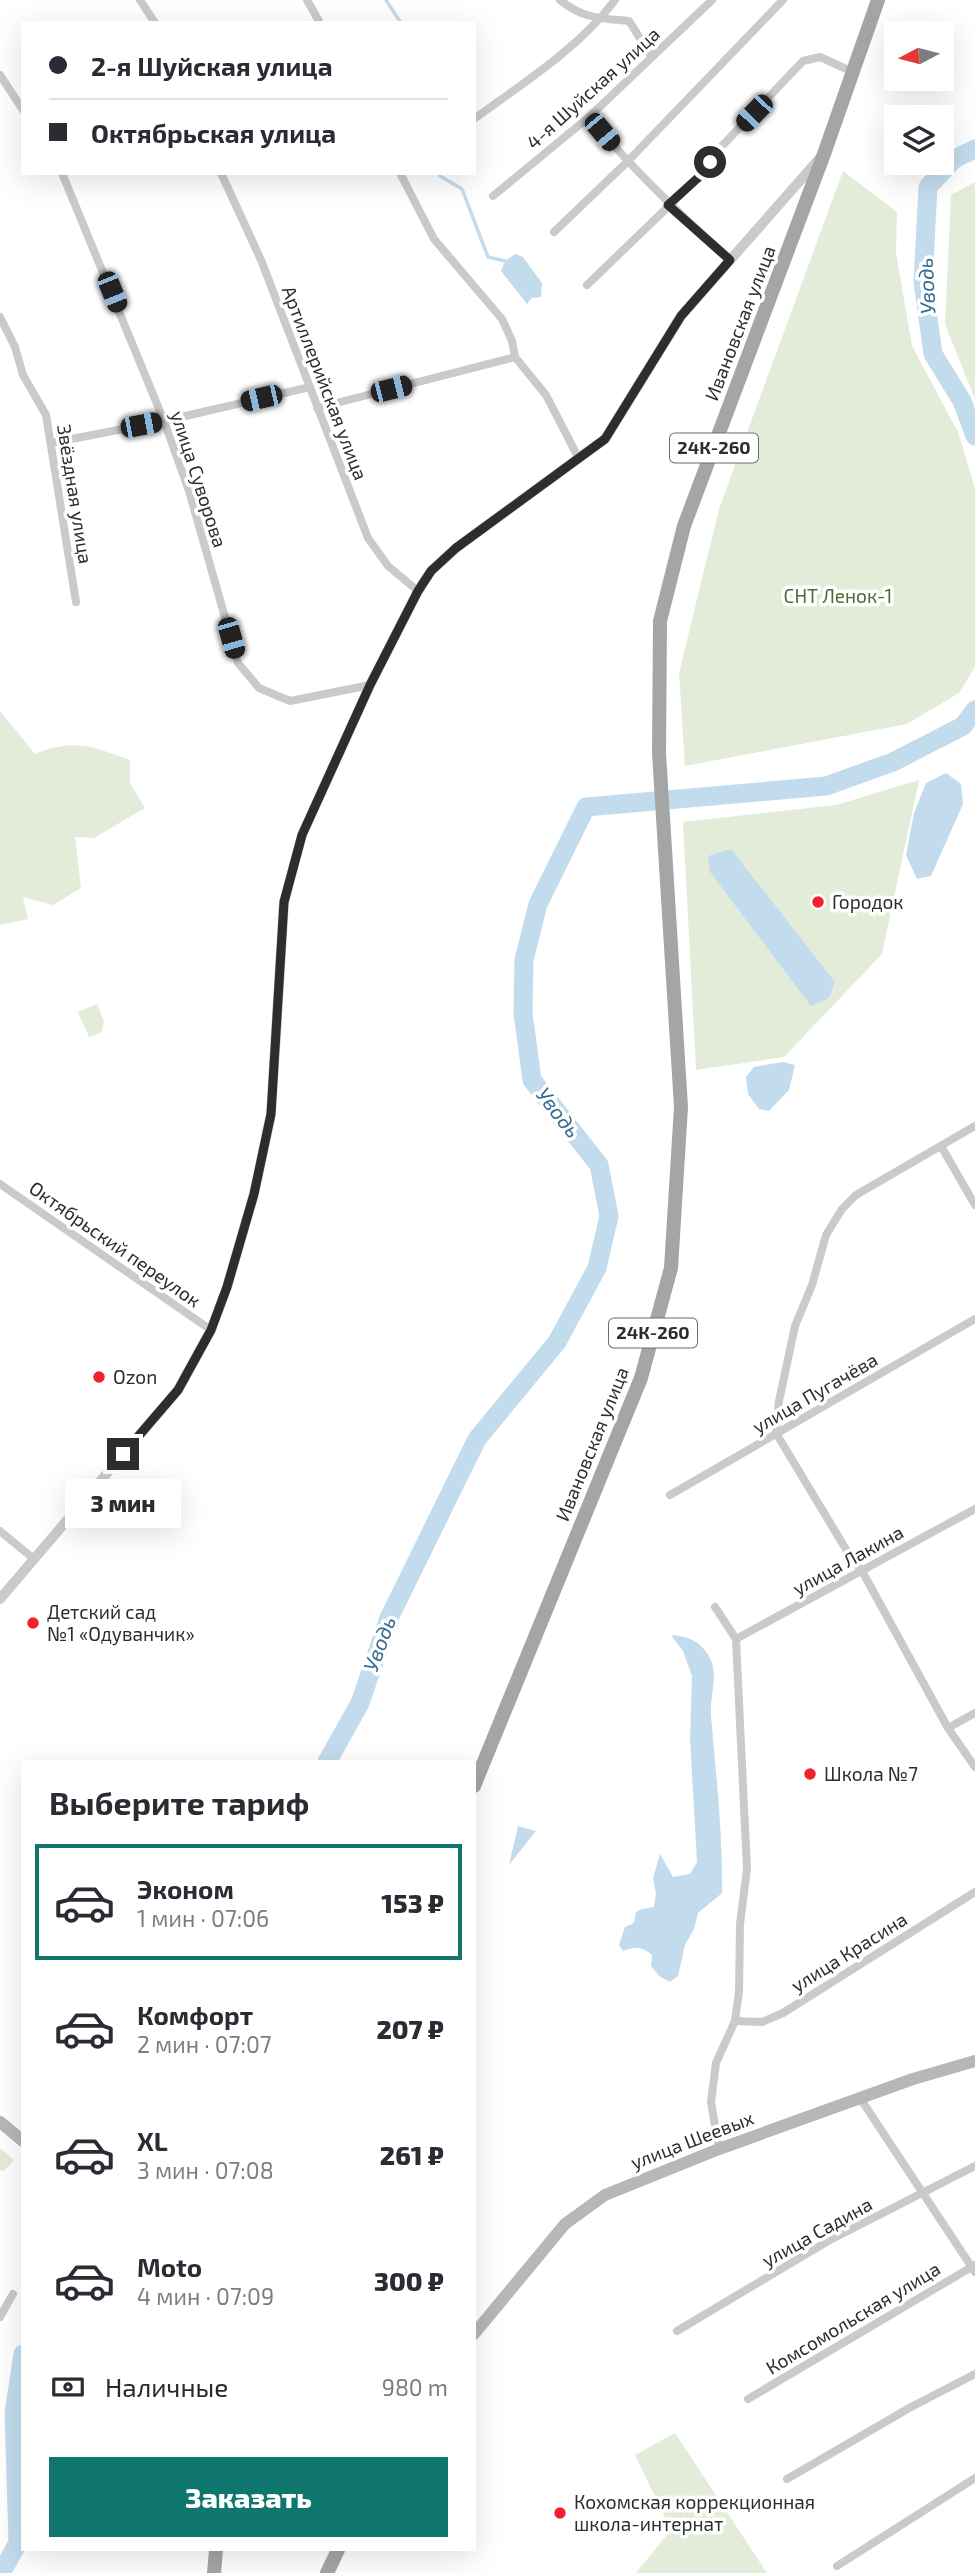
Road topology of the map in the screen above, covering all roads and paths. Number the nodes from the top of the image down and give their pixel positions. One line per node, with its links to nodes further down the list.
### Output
1 (139, 0): 9 (street)
2 (307, 0): 10 (street)
3 (559, 0): 8 (street)
4 (615, 0): 8 (street)
5 (712, 0): 11 (street, 4-я Шуйская улица)
6 (783, 0): 18 (street)
7 (878, 0): 12 (main road, 24К-260)
8 (601, 19): 11 (street); 16 (street)
9 (154, 21)
10 (319, 21)
11 (652, 57): 15 (street, 4-я Шуйская улица)
12 (853, 72): 17 (main road, 24К-260); 23 (street)
13 (0, 75): 14 (street)
14 (21, 107)
15 (589, 117): 18 (street); 22 (street, 4-я Шуйская улица)
16 (476, 118)
17 (824, 154): 25 (street); 55 (main road, Ивановская улица / 24К-260)
18 (627, 162): 23 (street); 24 (street)
19 (63, 175): 31 (street, улица Суворова)
20 (221, 175): 29 (street, Артиллерийская улица)
21 (401, 175): 28 (street)
22 (494, 196)
23 (668, 205): 25 (street); 26 (street)
24 (554, 232)
25 (730, 260): 33 (street)
26 (587, 285)
27 (0, 317): 32 (street, Звёздная улица)
28 (515, 357): 30 (street); 33 (street)
29 (310, 387): 30 (street, Артиллерийская улица); 31 (street)
30 (317, 408): 34 (street, Артиллерийская улица)
31 (164, 421): 32 (street); 36 (street, улица Суворова)
32 (51, 443): 35 (street, Звёздная улица)
33 (579, 459): 34 (street)
34 (418, 591): 36 (street)
35 (76, 602)
36 (370, 685): 42 (street)
37 (975, 1126): 38 (street)
38 (941, 1146): 40 (street); 43 (street)
39 (0, 1184): 42 (street, Октябрьский переулок)
40 (975, 1205)
41 (975, 1319): 43 (street, улица Пугачёва)
42 (211, 1330): 47 (street)
43 (776, 1433): 44 (street, улица Пугачёва); 48 (street)
44 (670, 1495)
45 (975, 1509): 48 (street, улица Лакина)
46 (0, 1531): 47 (street)
47 (34, 1559): 49 (street)
48 (862, 1571): 51 (street, улица Лакина); 53 (street)
49 (0, 1599)
50 (715, 1608): 51 (street)
51 (736, 1639): 57 (street)
52 (975, 1713): 53 (street)
53 (948, 1728): 54 (street)
54 (975, 1766)
55 (476, 1781)
56 (975, 1892): 57 (street, улица Красина)
57 (735, 2021): 62 (street)
58 (975, 2061): 59 (main road, улица Шеевых)
59 (860, 2098): 62 (main road, улица Шеевых); 64 (street)
60 (0, 2122): 61 (main road)
61 (21, 2139)
62 (719, 2149): 69 (main road, улица Шеевых)
63 (975, 2166): 64 (street, улица Садина)
64 (923, 2193): 65 (street); 68 (street, улица Садина)
65 (974, 2268): 71 (street, Комсомольская улица)
66 (13, 2294): 67 (street)
67 (0, 2317)
68 (677, 2331)
69 (476, 2332)
70 (975, 2374): 73 (street)
71 (748, 2399)
72 (975, 2478): 76 (street)
73 (787, 2479)
74 (216, 2551): 77 (main road)
75 (338, 2551): 78 (main road)
76 (837, 2566)
77 (214, 2573)
78 (327, 2573)

